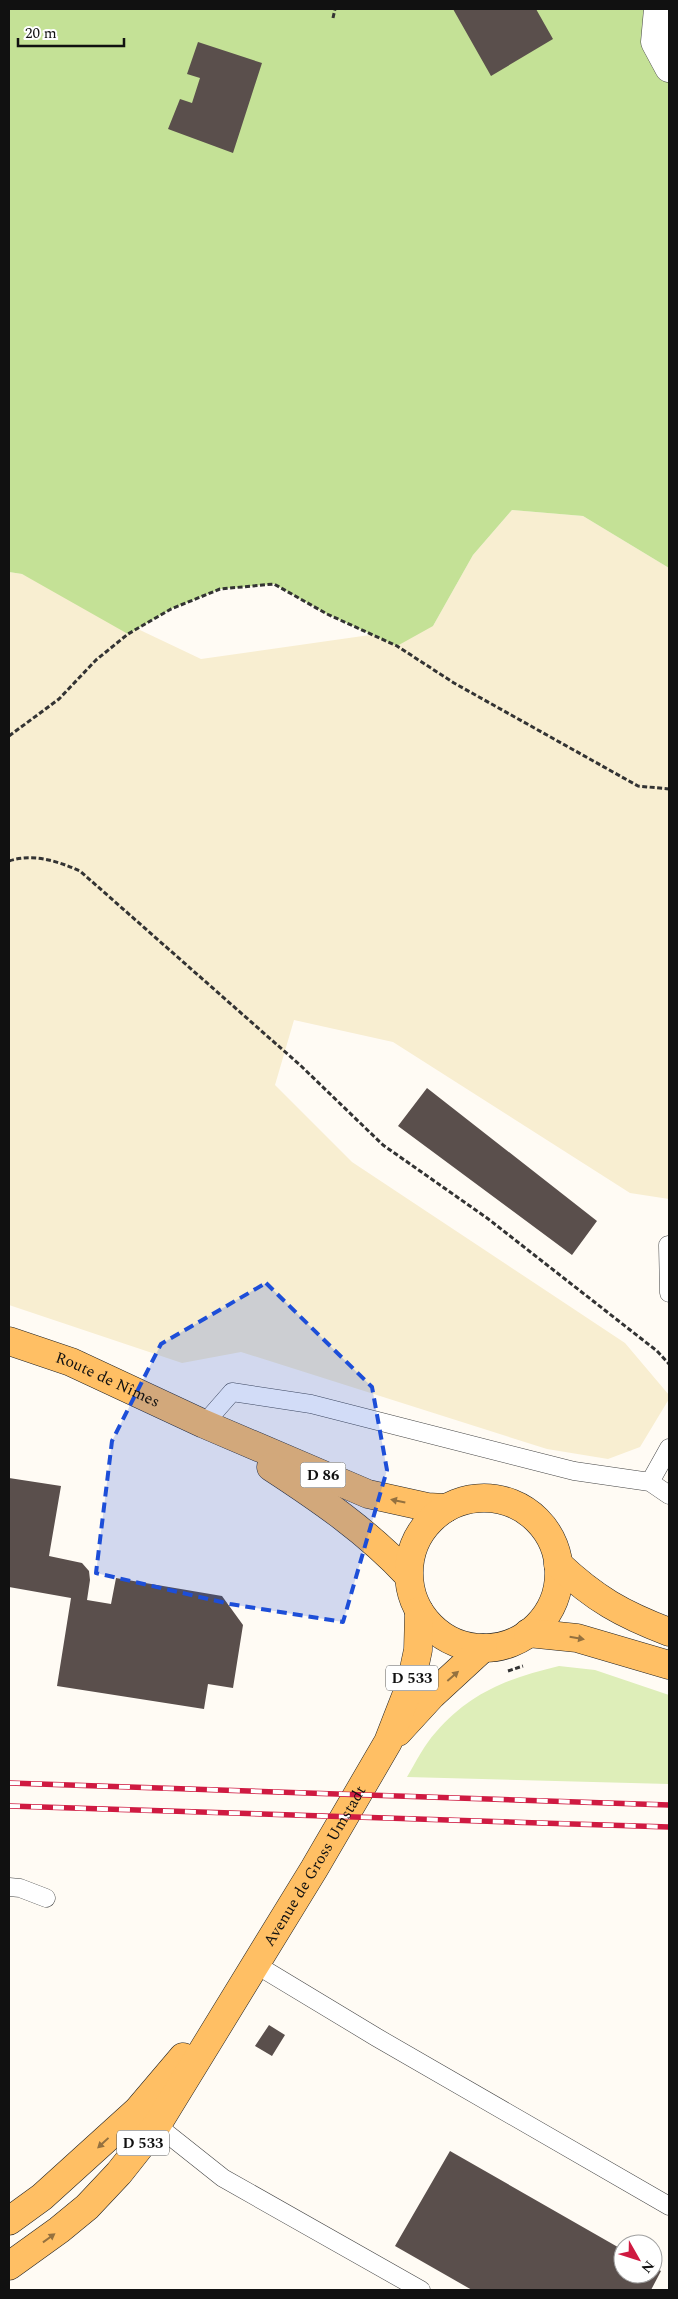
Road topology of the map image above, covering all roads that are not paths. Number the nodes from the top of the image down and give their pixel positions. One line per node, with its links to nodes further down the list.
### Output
1 (658, 9): 2 (street)
2 (669, 68)
3 (668, 1245): 4 (lane)
4 (669, 1293)
5 (9, 1340): 6 (main road, Route de Nîmes / D 86)
6 (204, 1424): 8 (lane); 10 (main road, Route de Nîmes / D 86, one-way to 6); 12 (main road, Route de Nîmes / D 86)
7 (669, 1448): 8 (lane)
8 (650, 1482): 9 (lane)
9 (669, 1495)
10 (446, 1508): 11 (main road); 12 (main road)
11 (558, 1564): 14 (main road); 15 (main road)
12 (408, 1575): 13 (main road)
13 (419, 1611): 16 (main road); 18 (main road, Avenue de Gross Umstadt / D 533)
14 (669, 1632)
15 (528, 1633): 16 (main road); 17 (main road, one-way to 17)
16 (483, 1648): 18 (main road, Avenue de Gross Umstadt / D 533, one-way to 16)
17 (669, 1665)
18 (388, 1742): 21 (main road, Avenue de Gross Umstadt / D 533)
19 (9, 1887): 20 (lane)
20 (46, 1898)
21 (255, 1964): 22 (main road, Avenue de Gross Umstadt / D 533); 23 (lane)
22 (148, 2118): 24 (main road, Avenue de Gross Umstadt / D 533, one-way to 24); 25 (main road, Avenue de Gross Umstadt / D 533, one-way to 22); 26 (lane)
23 (669, 2206)
24 (9, 2221)
25 (11, 2261)
26 (421, 2290)

